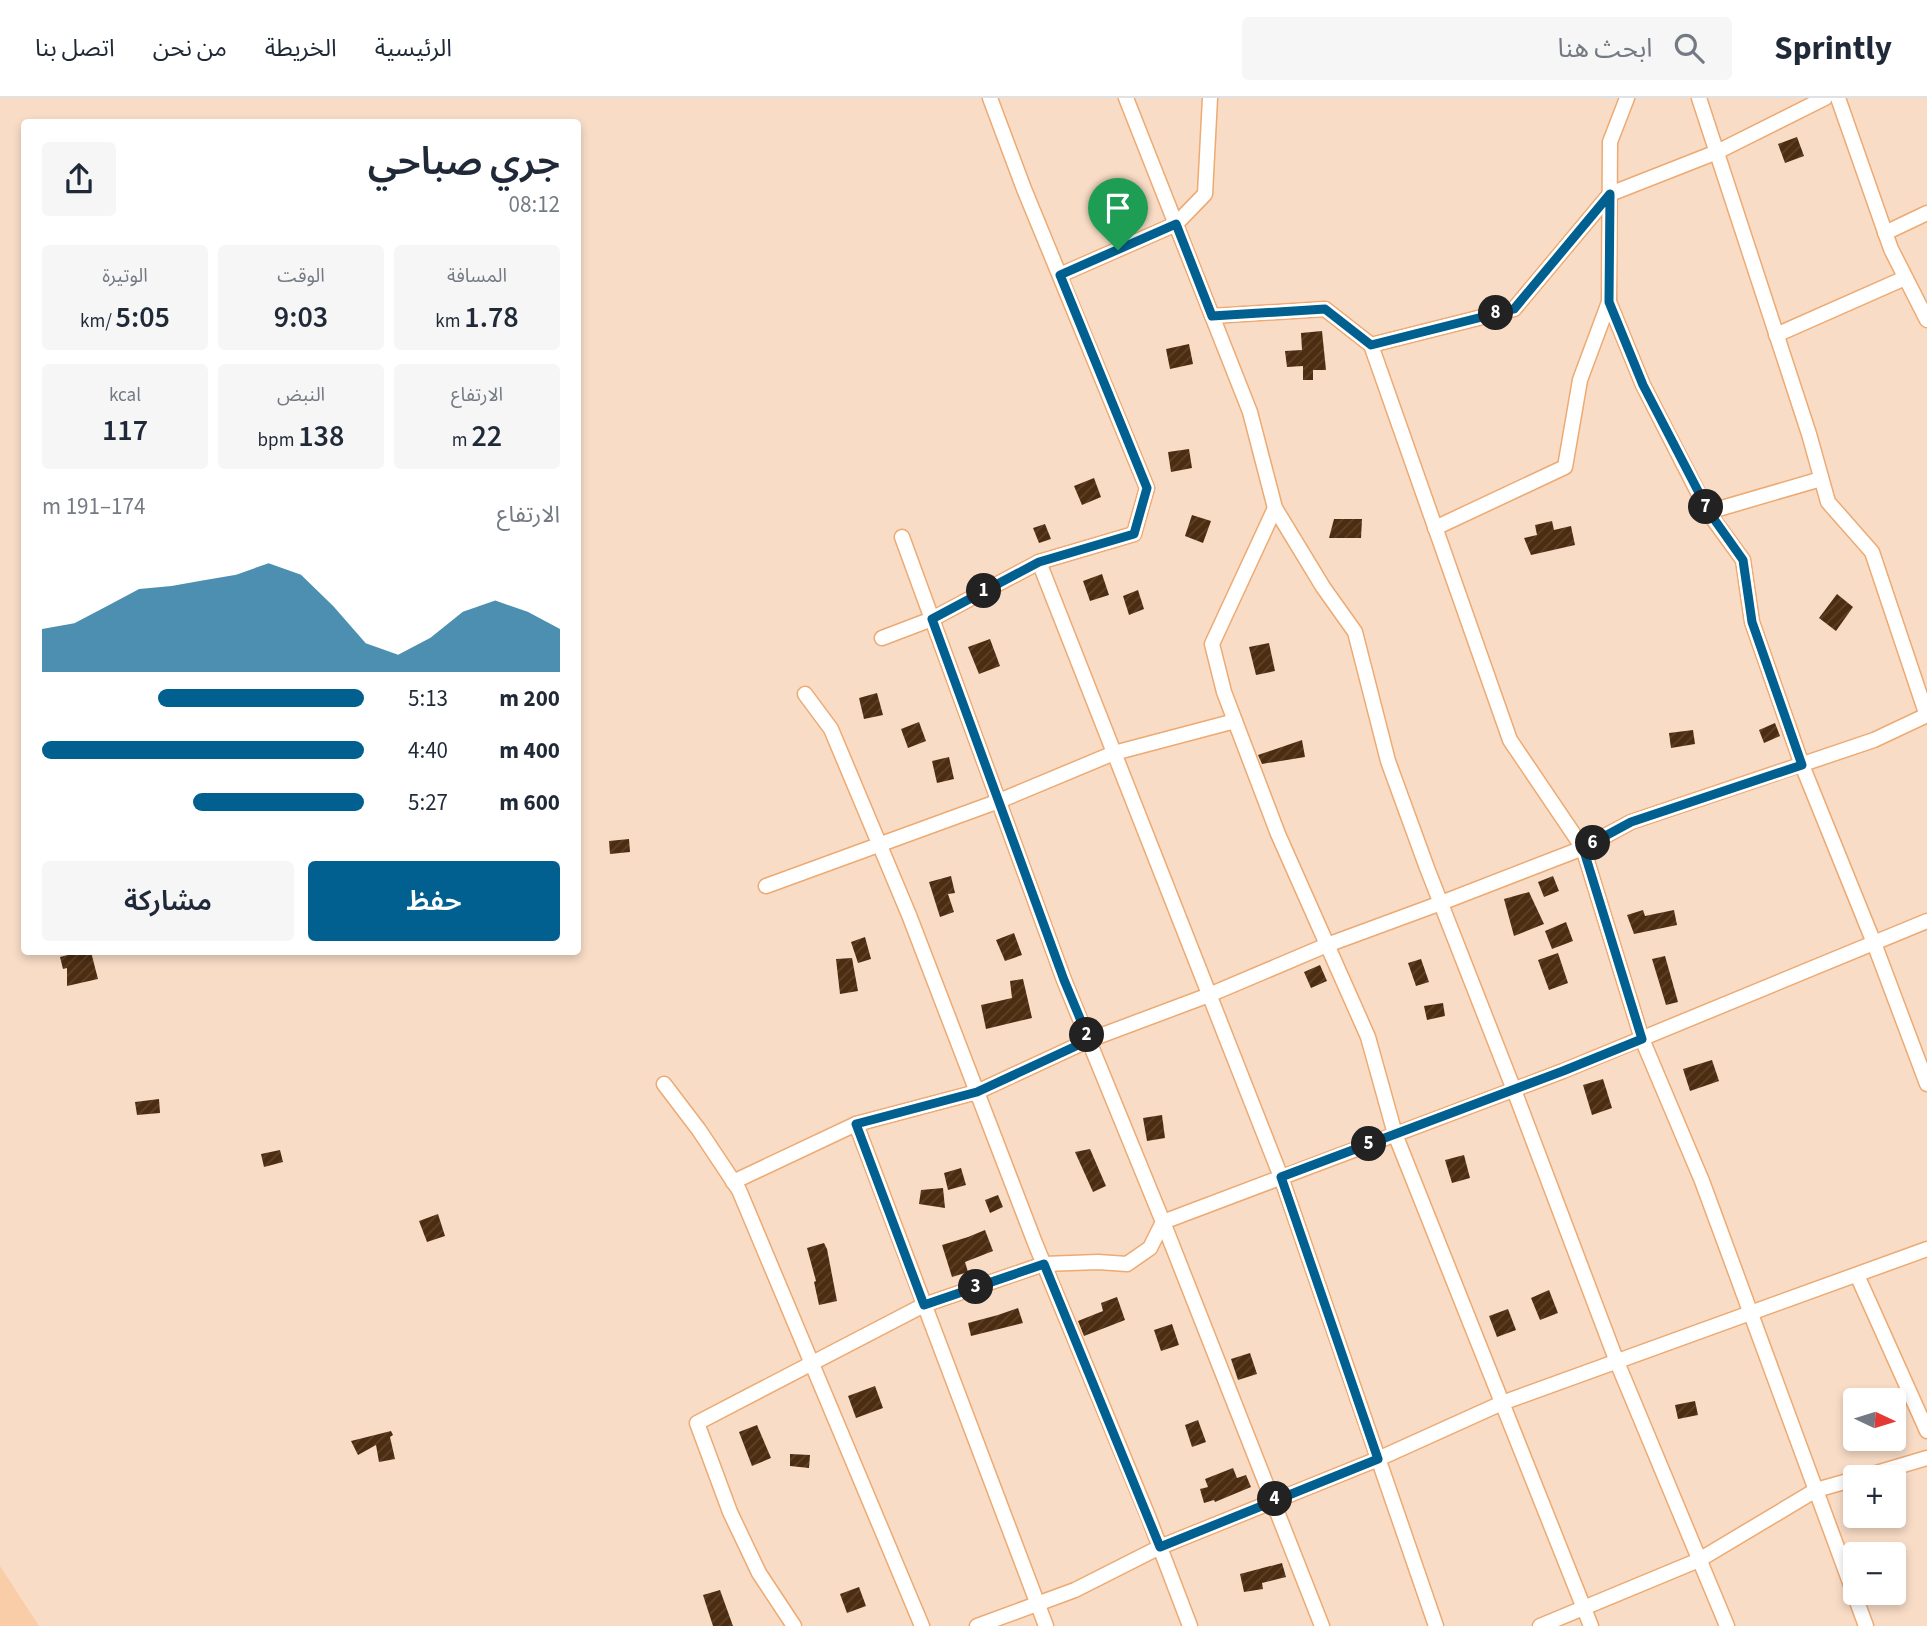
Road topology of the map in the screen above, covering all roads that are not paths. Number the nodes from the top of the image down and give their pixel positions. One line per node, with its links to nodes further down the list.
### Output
1 (990, 98): 13 (street)
2 (1126, 98): 11 (street)
3 (1210, 98): 11 (street)
4 (1627, 98): 9 (street)
5 (1699, 98): 8 (street)
6 (1825, 98): 8 (street)
7 (1838, 98): 12 (street)
8 (1717, 152): 9 (street); 18 (street)
9 (1610, 194): 15 (street); 19 (street)
10 (1927, 213): 12 (street)
11 (1176, 224): 13 (street); 16 (street)
12 (1885, 233): 14 (street)
13 (1060, 275): 25 (street)
14 (1905, 278): 17 (street); 18 (street)
15 (1609, 302): 22 (street); 23 (street)
16 (1212, 316): 19 (street); 21 (street)
17 (1927, 320)
18 (1776, 335): 20 (street)
19 (1371, 345): 23 (street)
20 (1821, 479): 22 (street); 29 (street)
21 (1275, 508): 30 (street); 37 (street)
22 (1709, 512): 32 (street)
23 (1435, 528): 35 (street)
24 (902, 537): 26 (street)
25 (1039, 562): 26 (street); 31 (street)
26 (932, 619): 27 (street); 33 (street)
27 (882, 638)
28 (805, 694): 34 (street)
29 (1927, 715): 32 (street)
30 (1235, 721): 31 (street); 40 (street)
31 (1114, 753): 33 (street); 41 (street)
32 (1802, 765): 35 (street); 39 (street)
33 (999, 801): 34 (street); 43 (street)
34 (879, 844): 36 (street); 47 (street)
35 (1583, 848): 37 (street); 42 (street)
36 (766, 886)
37 (1441, 903): 40 (street); 46 (street)
38 (1927, 921): 39 (street)
39 (1874, 943): 42 (street); 45 (street)
40 (1327, 945): 41 (street); 49 (street)
41 (1209, 995): 43 (street); 50 (street)
42 (1642, 1039): 46 (street); 57 (street)
43 (1089, 1040): 47 (street); 52 (street)
44 (664, 1084): 51 (street)
45 (1927, 1084)
46 (1514, 1090): 49 (street); 58 (street)
47 (977, 1092): 48 (street); 54 (street)
48 (856, 1124): 51 (street); 56 (street)
49 (1395, 1135): 50 (street); 60 (street)
50 (1281, 1177): 52 (street); 63 (street)
51 (733, 1182): 59 (street)
52 (1163, 1222): 54 (street); 67 (street)
53 (1927, 1250): 55 (street)
54 (1044, 1264): 56 (street); 68 (street)
55 (1857, 1275): 57 (street); 61 (street)
56 (924, 1305): 59 (street); 70 (street)
57 (1752, 1313): 58 (street); 66 (street)
58 (1617, 1362): 60 (street); 69 (street)
59 (811, 1363): 72 (street); 73 (street)
60 (1502, 1404): 63 (street); 71 (street)
61 (1927, 1431)
62 (1927, 1458): 64 (street)
63 (1378, 1459): 67 (street); 78 (street)
64 (1903, 1465)
65 (1843, 1482): 66 (street)
66 (1816, 1490): 69 (street); 82 (street)
67 (1273, 1500): 68 (street); 77 (street)
68 (1160, 1547): 70 (street); 76 (street)
69 (1699, 1560): 71 (street); 81 (street)
70 (1037, 1604): 74 (street); 75 (street)
71 (1584, 1608): 79 (street); 80 (street)
72 (794, 1626)
73 (922, 1626)
74 (977, 1626)
75 (1046, 1626)
76 (1190, 1626)
77 (1322, 1626)
78 (1436, 1626)
79 (1540, 1626)
80 (1591, 1626)
81 (1727, 1626)
82 (1866, 1626)

